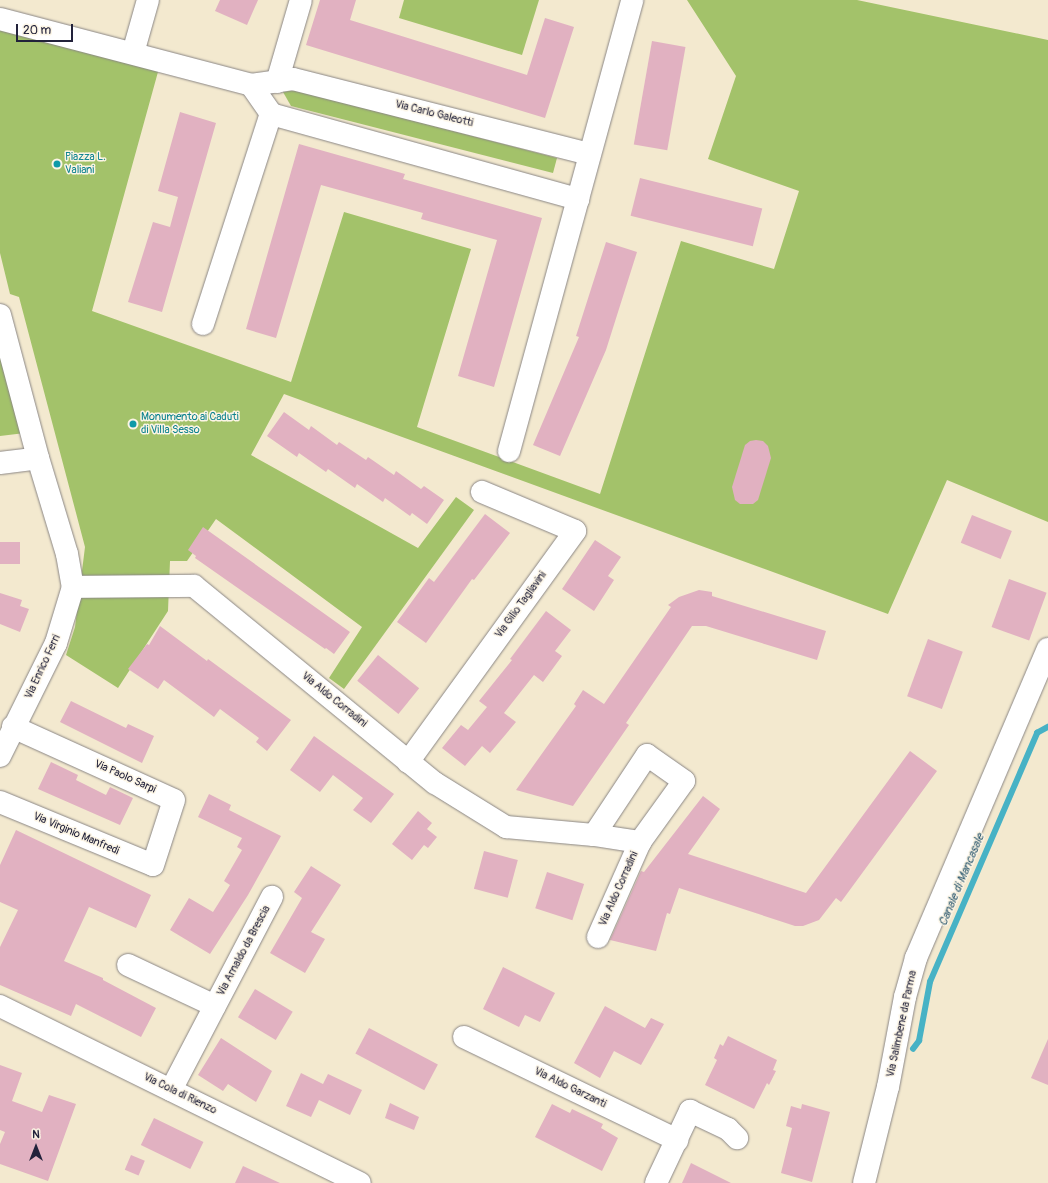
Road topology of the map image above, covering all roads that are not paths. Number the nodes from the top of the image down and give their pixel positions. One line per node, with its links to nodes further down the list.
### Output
1 (148, 0): 5 (street)
2 (301, 0): 6 (street)
3 (632, 0): 9 (street)
4 (0, 19): 5 (street, Via Carlo Galeotti)
5 (132, 53): 7 (street, Via Carlo Galeotti)
6 (277, 82): 7 (street, Via Carlo Galeotti); 9 (street, Via Carlo Galeotti)
7 (251, 85): 8 (street)
8 (271, 114): 10 (street); 12 (street)
9 (590, 154): 10 (street)
10 (578, 199): 13 (street)
11 (0, 315): 14 (street, Via Enrico Ferri)
12 (204, 324)
13 (509, 451)
14 (38, 458): 15 (street); 17 (street, Via Enrico Ferri)
15 (0, 463)
16 (482, 492): 21 (street, Via Gilio Tagliavini)
17 (73, 587): 19 (street, Via Enrico Ferri); 21 (street, Via Aldo Corradini)
18 (1048, 649): 37 (street, Via Salimbene da Parma)
19 (13, 727): 20 (street, Via Enrico Ferri); 25 (street, Via Paolo Sarpi)
20 (0, 756)
21 (408, 762): 23 (street, Via Aldo Corradini)
22 (0, 802): 25 (street, Via Virginio Manfredi)
23 (594, 835): 24 (street, Via Aldo Corradini); 24 (street, Via Aldo Corradini)
24 (640, 842): 27 (street, Via Aldo Corradini)
25 (153, 865)
26 (272, 897): 30 (street, Via Arnaldo da Brescia)
27 (598, 937)
28 (128, 965): 30 (street, Via Arnaldo da Brescia)
29 (0, 1006): 32 (street, Via Cola di Rienzo)
30 (215, 1006): 32 (street, Via Arnaldo da Brescia)
31 (464, 1037): 34 (street, Via Aldo Garzanti)
32 (172, 1090): 35 (street, Via Cola di Rienzo)
33 (737, 1138): 34 (street)
34 (677, 1140): 36 (street)
35 (360, 1183)
36 (656, 1183)
37 (864, 1183)

